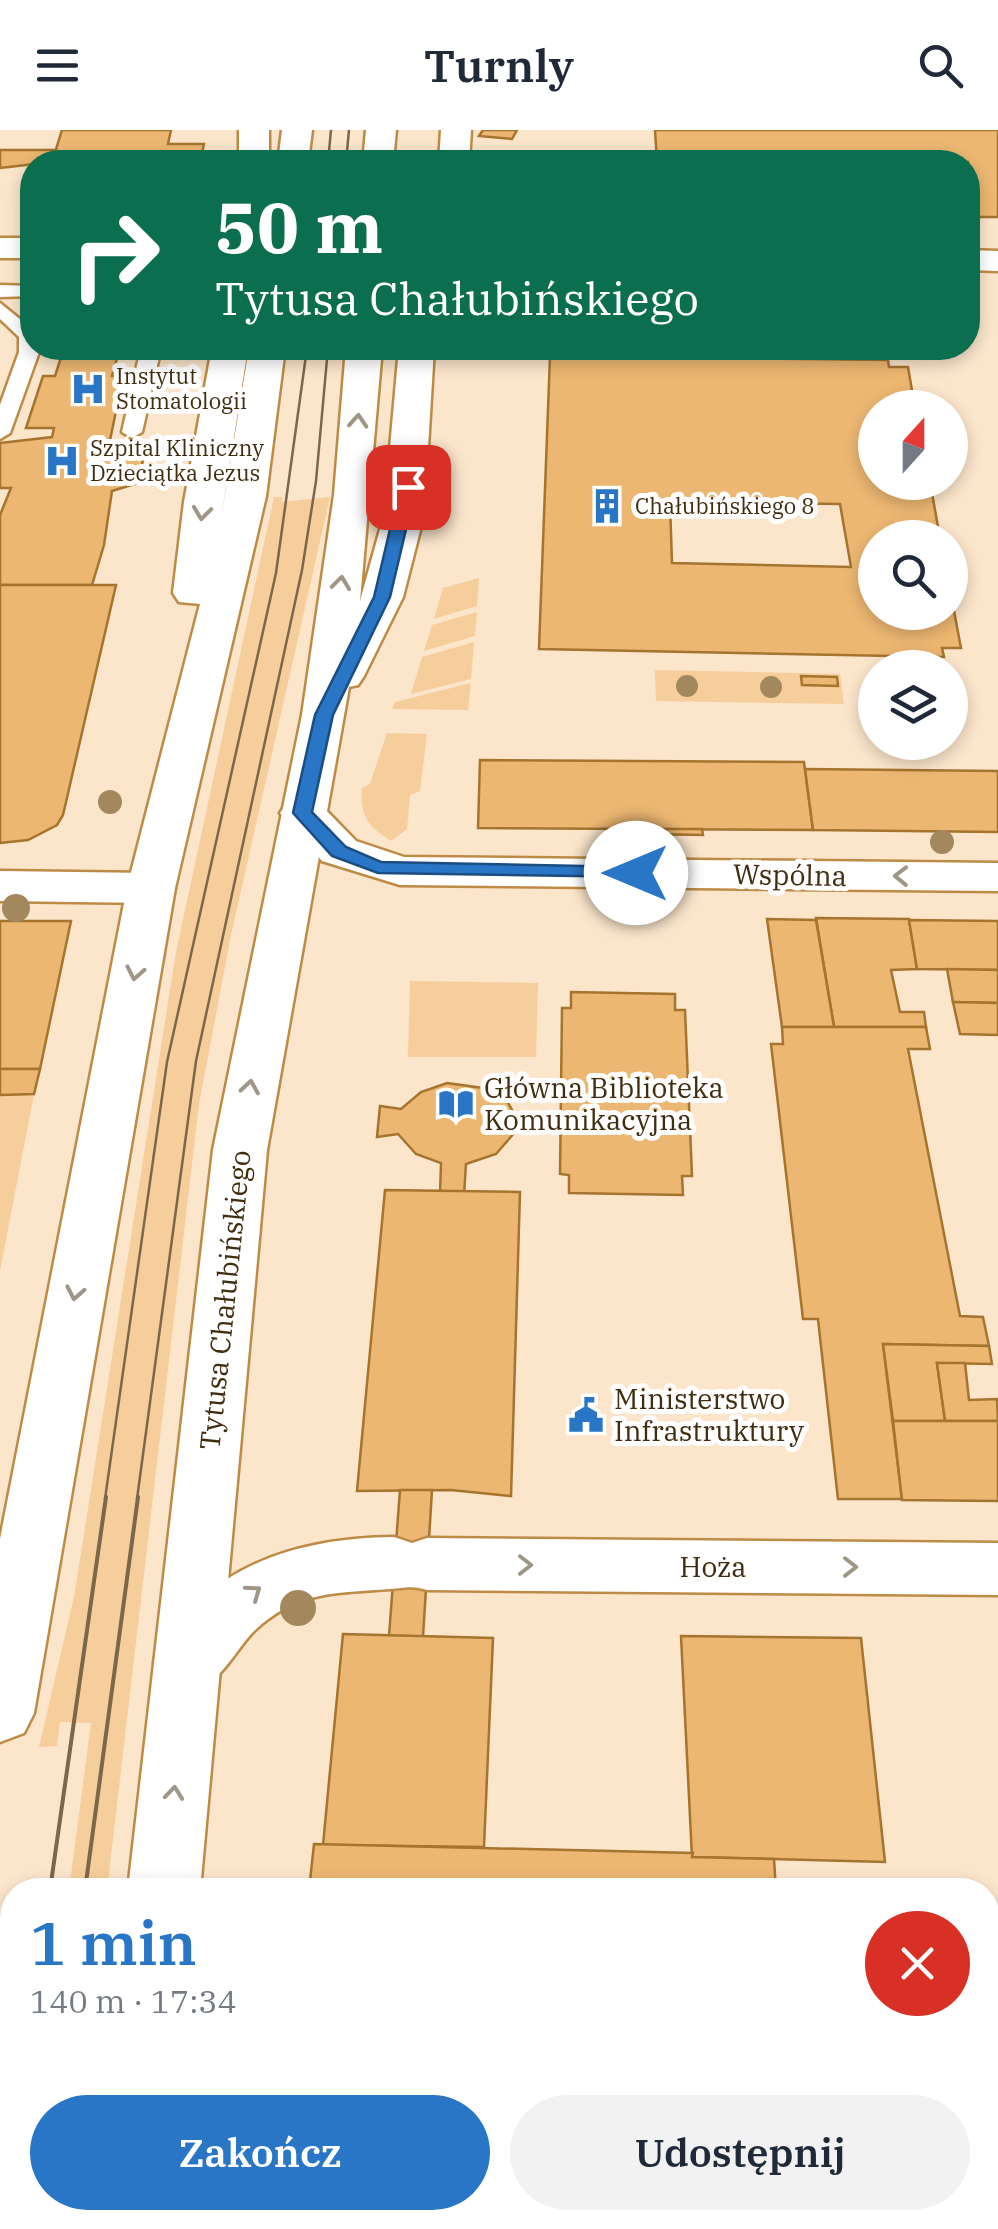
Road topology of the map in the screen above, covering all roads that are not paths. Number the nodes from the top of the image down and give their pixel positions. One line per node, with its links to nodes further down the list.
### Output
1 (0, 309): 2 (lane)
2 (20, 327)
3 (26, 360): 10 (lane)
4 (147, 360): 9 (lane)
5 (228, 360): 12 (main road, one-way to 12)
6 (265, 360): 12 (main road)
7 (363, 360): 11 (main road, Tytusa Chałubińskiego, one-way to 7)
8 (415, 360): 11 (main road, Tytusa Chałubińskiego)
9 (132, 432)
10 (0, 433)
11 (324, 715): 13 (main road, Tytusa Chałubińskiego)
12 (175, 775): 16 (main road)
13 (302, 813): 14 (main road, Wspólna, one-way to 13); 18 (main road, Tytusa Chałubińskiego, one-way to 13)
14 (998, 877)
15 (0, 886): 16 (main road)
16 (150, 888): 19 (main road, one-way to 19)
17 (998, 1569): 18 (main road, Hoża, one-way to 17)
18 (188, 1662): 20 (main road, Tytusa Chałubińskiego, one-way to 18)
19 (0, 1713)
20 (165, 1878)

